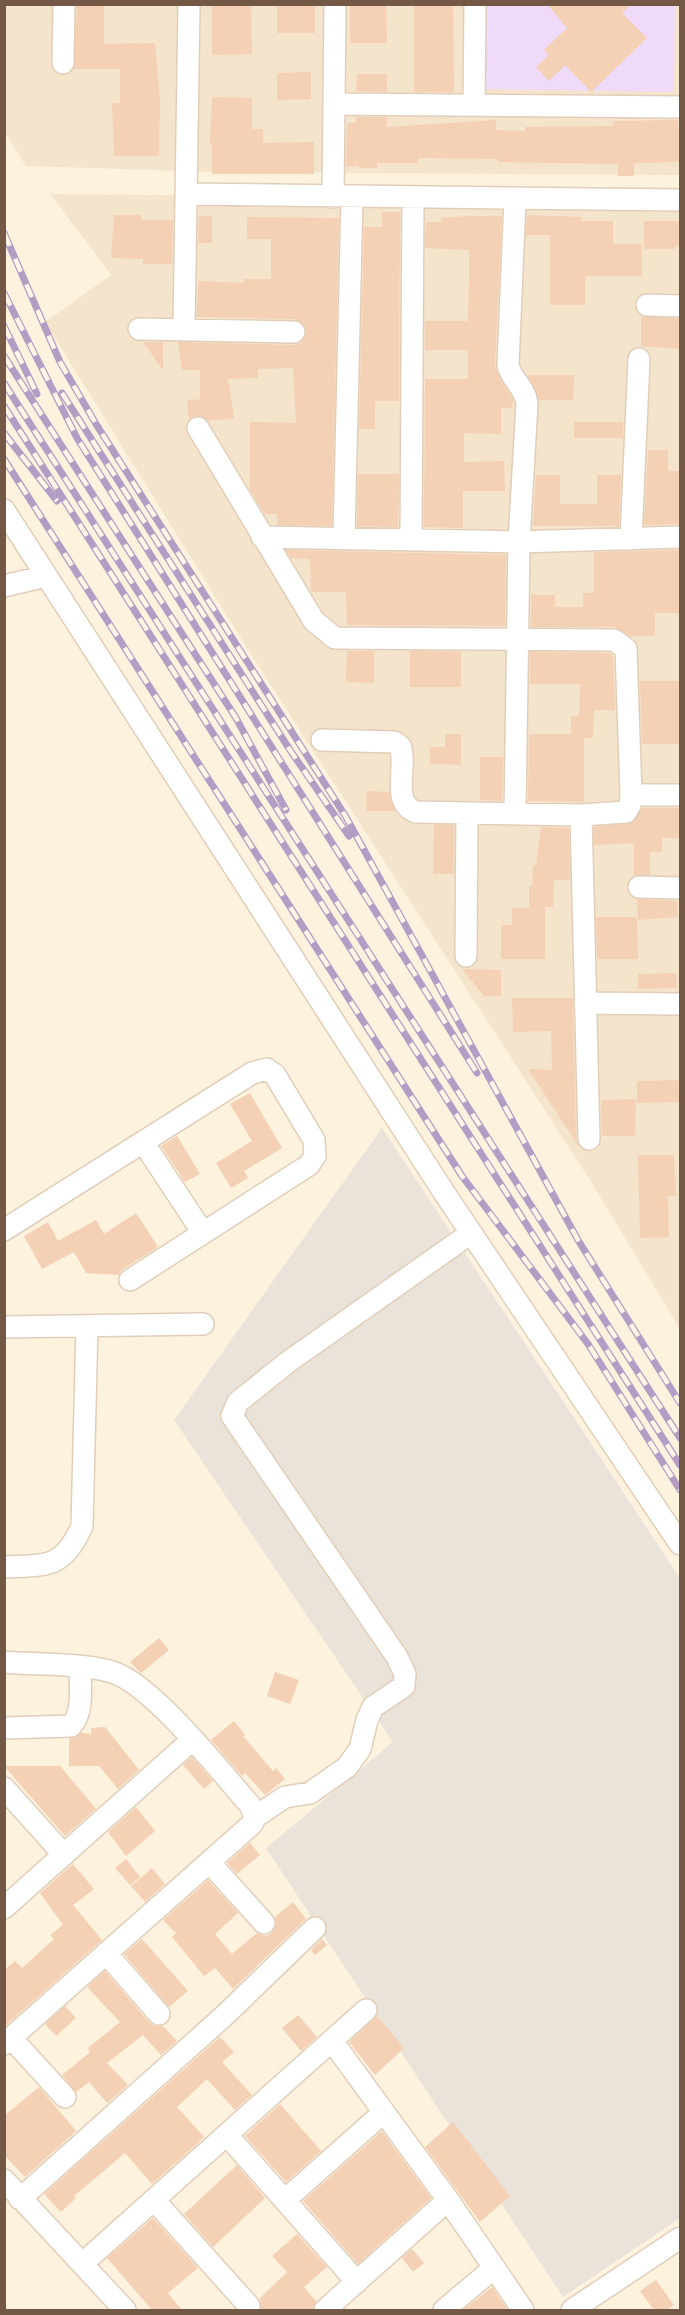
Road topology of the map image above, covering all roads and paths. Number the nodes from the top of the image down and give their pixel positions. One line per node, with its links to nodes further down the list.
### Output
1 (64, 4): 5 (street)
2 (189, 4): 9 (street)
3 (335, 4): 6 (street)
4 (475, 4): 7 (street)
5 (63, 63)
6 (334, 104): 7 (street); 10 (street)
7 (474, 105): 8 (street)
8 (681, 107)
9 (188, 194): 10 (street); 17 (street)
10 (342, 197): 11 (street); 24 (street)
11 (413, 198): 12 (street); 25 (street)
12 (515, 200): 13 (street); 27 (street)
13 (681, 200)
14 (647, 305): 15 (street)
15 (681, 306)
16 (139, 329): 17 (street)
17 (184, 330): 18 (street)
18 (294, 332)
19 (639, 359): 26 (street)
20 (198, 428): 22 (street)
21 (4, 510): 28 (street)
22 (262, 537): 24 (street); 30 (street)
23 (681, 537): 26 (street)
24 (344, 538): 25 (street)
25 (411, 538): 27 (street)
26 (631, 539): 27 (street)
27 (519, 542): 30 (street)
28 (46, 576): 29 (street); 46 (street)
29 (4, 586)
30 (519, 640): 32 (street); 35 (street)
31 (322, 740): 34 (street)
32 (631, 795): 33 (street); 36 (street)
33 (681, 795)
34 (467, 814): 35 (street); 39 (street)
35 (515, 814): 36 (street)
36 (581, 815): 40 (street)
37 (639, 887): 38 (street)
38 (681, 888)
39 (466, 956)
40 (585, 1003): 41 (street); 42 (street)
41 (681, 1004)
42 (589, 1139)
43 (143, 1142): 44 (street); 45 (street); 45 (street)
44 (4, 1230)
45 (203, 1233): 47 (street)
46 (471, 1233): 51 (street); 58 (street)
47 (130, 1280)
48 (203, 1324): 49 (street)
49 (87, 1326): 50 (street); 52 (street)
50 (4, 1328)
51 (681, 1544)
52 (4, 1567)
53 (4, 1662): 54 (street)
54 (80, 1668): 55 (street); 56 (street)
55 (4, 1728)
56 (192, 1740): 58 (street); 59 (street)
57 (4, 1788): 59 (street)
58 (255, 1817): 60 (street)
59 (64, 1855): 61 (street)
60 (209, 1862): 62 (street); 64 (street)
61 (4, 1908)
62 (264, 1923)
63 (315, 1928): 73 (street)
64 (106, 1953): 66 (street); 68 (street)
65 (366, 2010): 67 (street)
66 (159, 2014)
67 (332, 2040): 70 (street); 71 (street)
68 (8, 2041): 69 (street)
69 (65, 2097)
70 (384, 2112): 75 (street); 76 (street)
71 (227, 2135): 74 (street); 75 (street)
72 (4, 2180): 73 (street)
73 (20, 2199): 78 (street)
74 (154, 2200): 78 (street); 81 (street)
75 (285, 2200): 80 (street)
76 (448, 2200): 79 (street); 80 (street)
77 (677, 2247): 86 (street)
78 (82, 2264): 82 (street)
79 (494, 2268): 84 (street); 85 (street)
80 (357, 2282): 83 (street)
81 (249, 2306)
82 (125, 2310)
83 (325, 2310)
84 (444, 2310)
85 (523, 2310)
86 (572, 2310)

